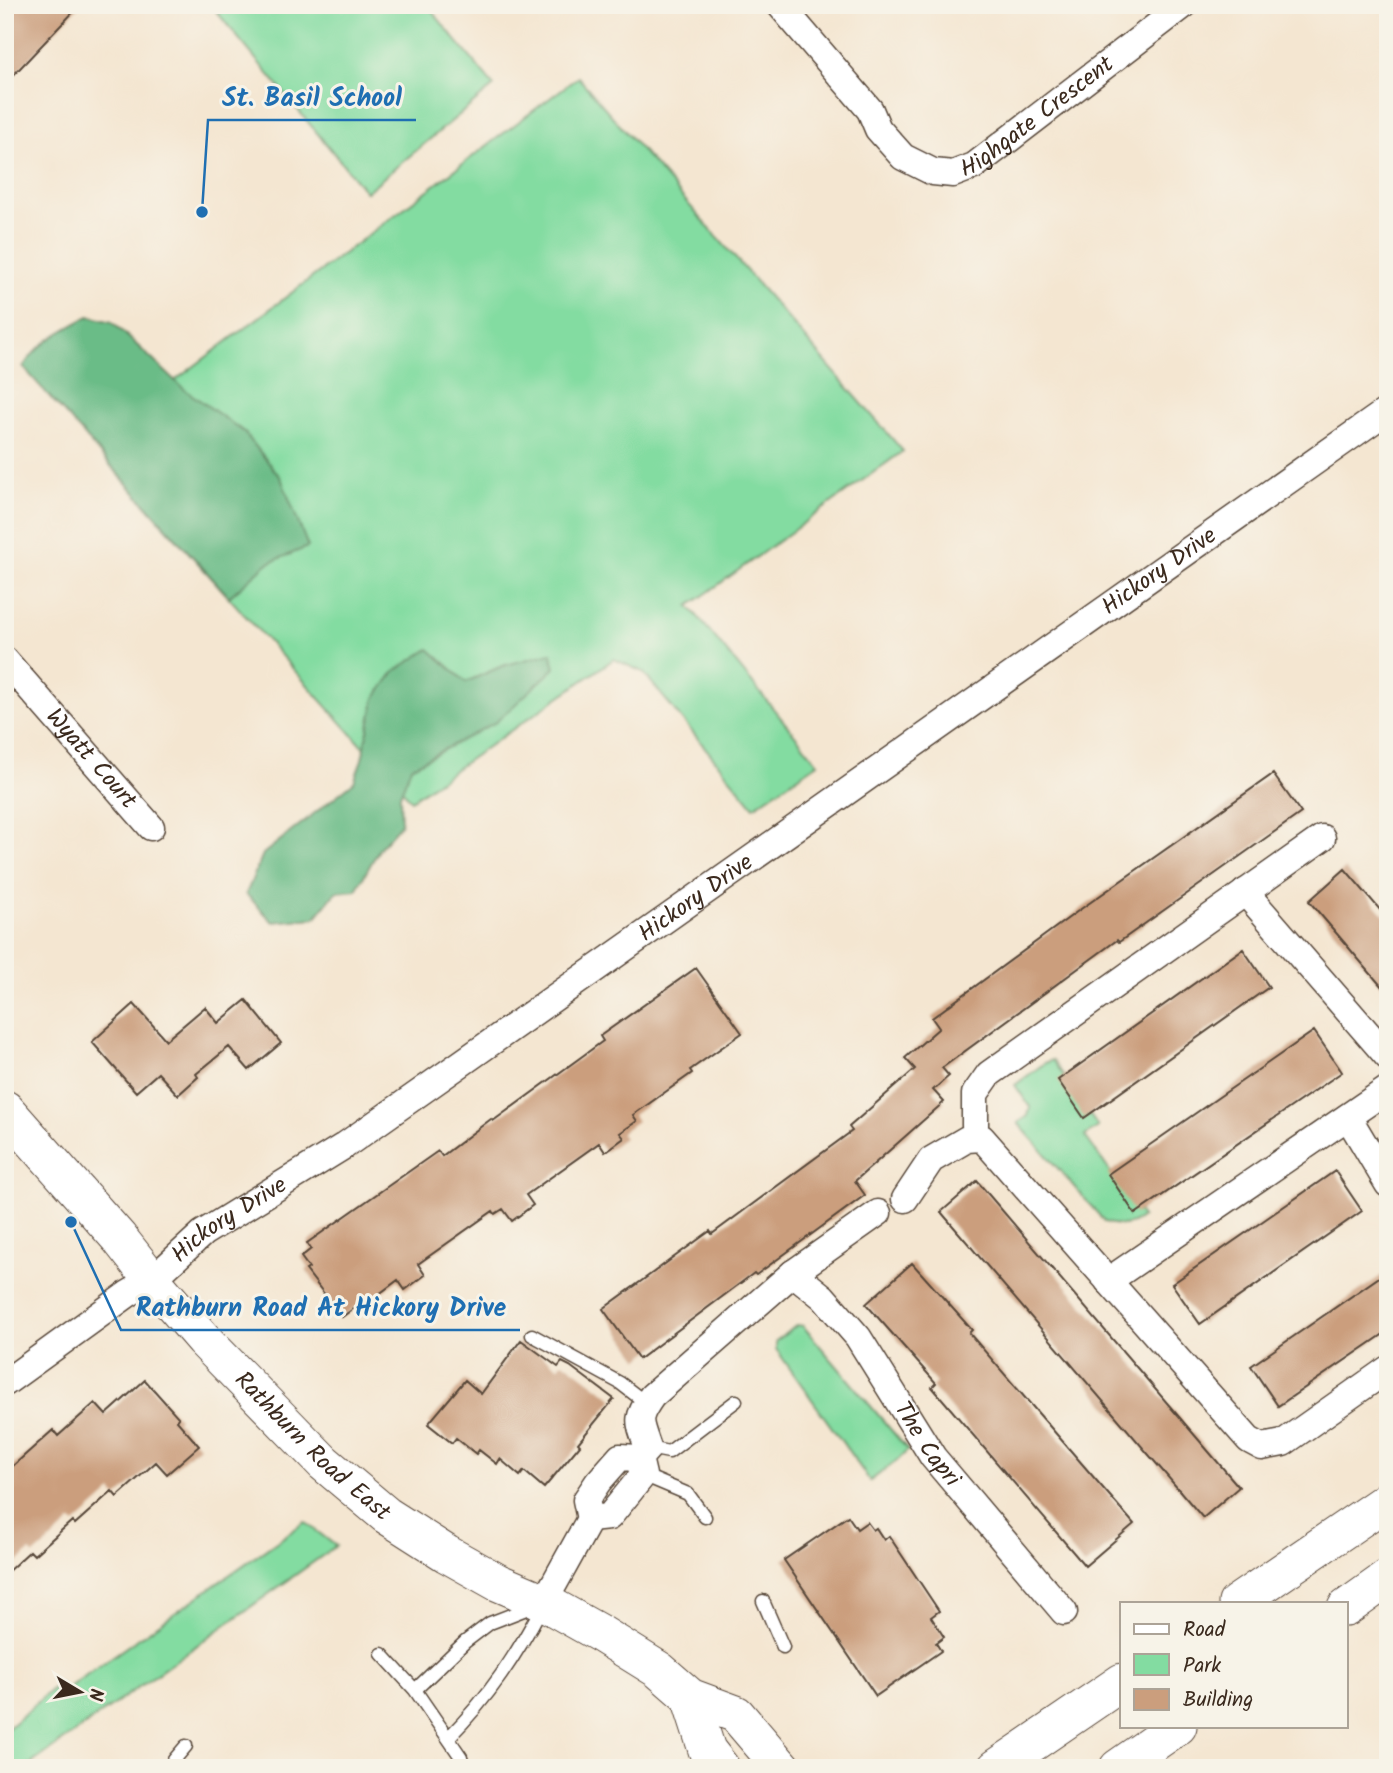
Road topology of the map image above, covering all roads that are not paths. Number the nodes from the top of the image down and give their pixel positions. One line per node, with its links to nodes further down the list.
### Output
1 (780, 5): 2 (street, Highgate Crescent)
2 (1184, 5)
3 (1388, 410): 17 (street, Hickory Drive)
4 (5, 660): 5 (street, Wyatt Court)
5 (151, 827)
6 (1322, 838): 7 (street)
7 (1245, 892): 8 (street); 12 (street)
8 (1388, 1056)
9 (1388, 1089): 11 (street)
10 (5, 1109): 17 (street, Rathburn Road East)
11 (1348, 1117): 13 (street); 18 (street)
12 (978, 1131): 14 (street); 18 (street)
13 (1388, 1184)
14 (905, 1199)
15 (878, 1213): 16 (street)
16 (793, 1273): 23 (street); 32 (street, The Capri)
17 (152, 1280): 21 (street, Hickory Drive); 29 (street, Rathburn Road East)
18 (1108, 1281): 20 (street)
19 (532, 1335): 23 (lane)
20 (1388, 1368)
21 (5, 1383)
22 (736, 1401): 24 (lane)
23 (646, 1403): 24 (street)
24 (643, 1460): 26 (lane); 29 (street)
25 (1388, 1500): 30 (street)
26 (705, 1517)
27 (1388, 1578): 31 (street)
28 (763, 1601): 33 (lane)
29 (544, 1602): 36 (lane); 37 (street, Rathburn Road East); 39 (lane)
30 (1238, 1602)
31 (1348, 1607)
32 (1065, 1612)
33 (783, 1647)
34 (382, 1654): 36 (lane)
35 (1120, 1683): 46 (street)
36 (415, 1690): 39 (lane)
37 (690, 1697): 41 (street, Rathburn Road East); 44 (street)
38 (1175, 1728): 47 (street)
39 (448, 1738): 43 (lane)
40 (186, 1746): 42 (lane)
41 (774, 1759): 45 (street)
42 (173, 1768)
43 (464, 1768)
44 (721, 1768)
45 (811, 1768)
46 (996, 1768)
47 (1118, 1768)

